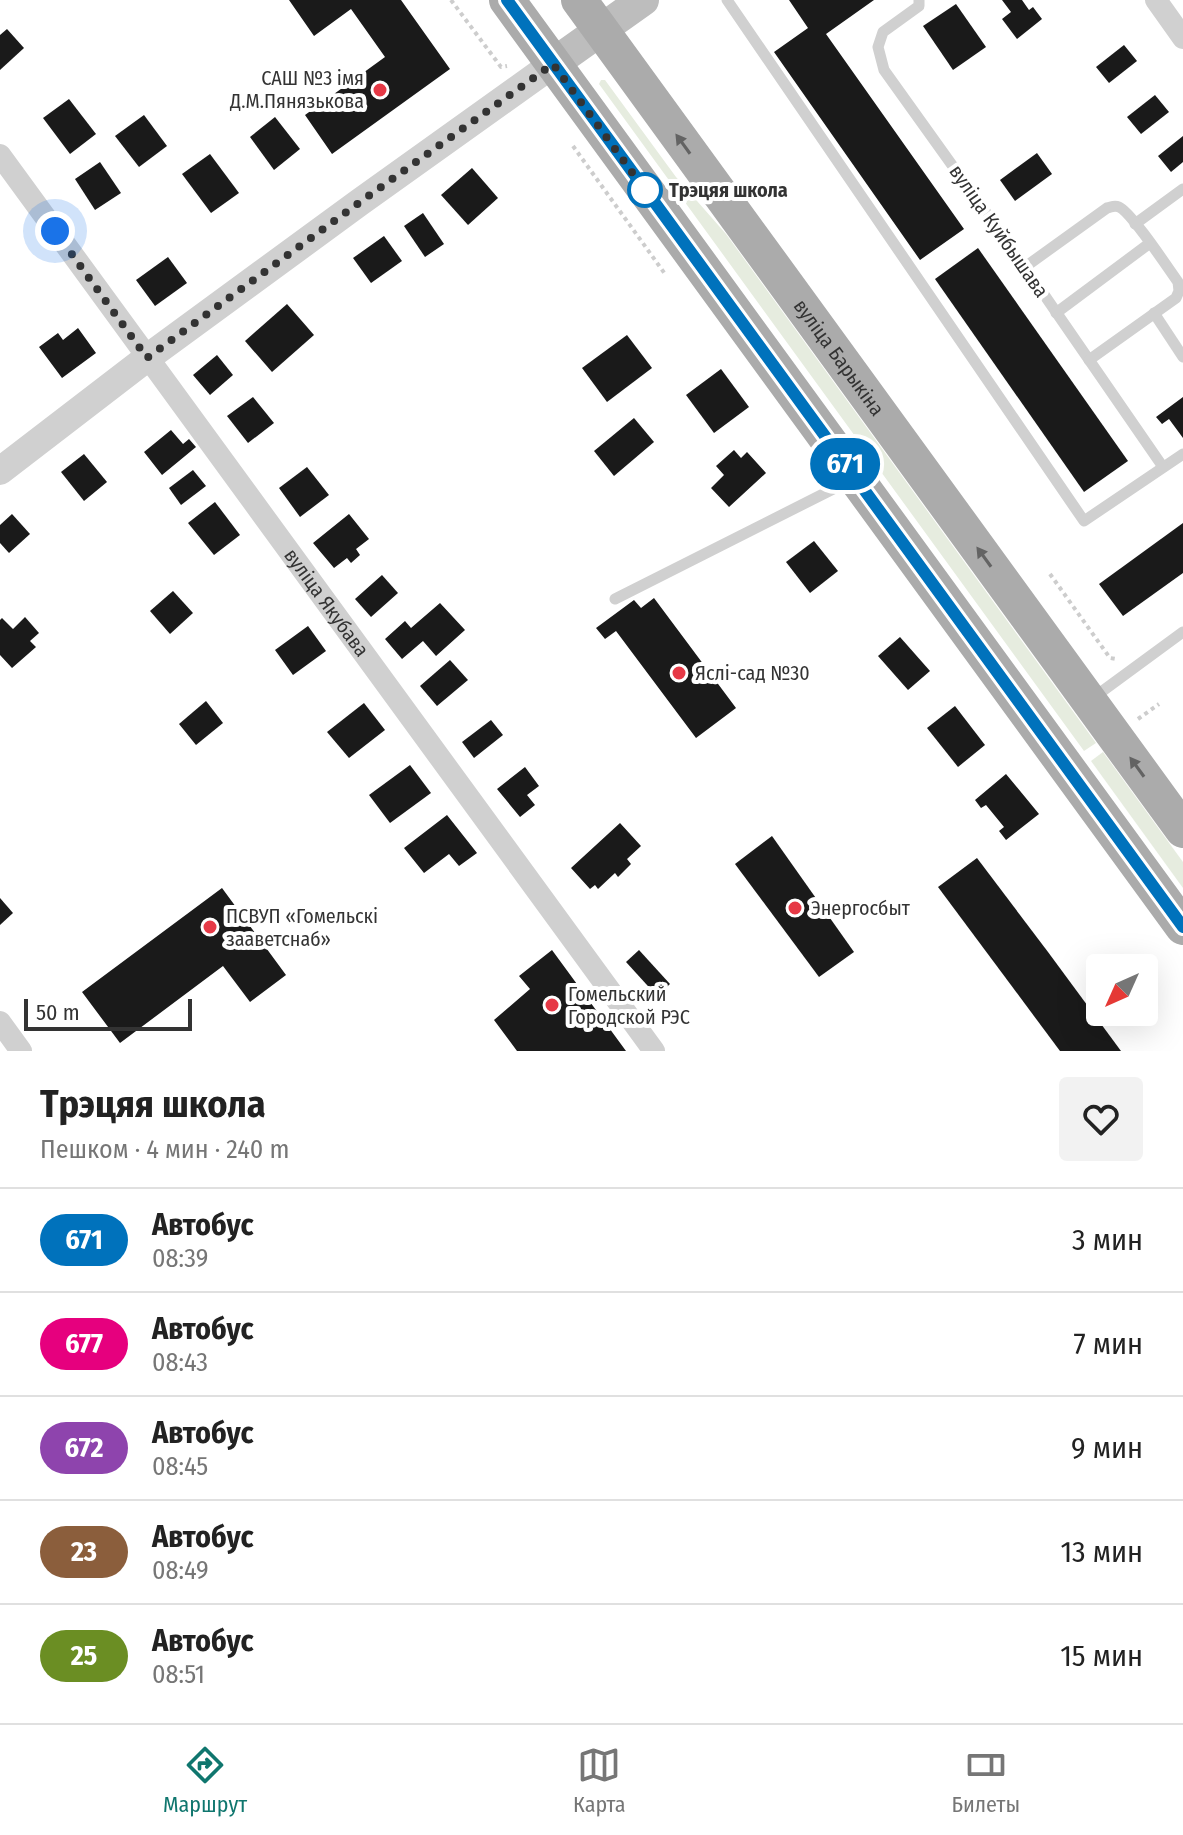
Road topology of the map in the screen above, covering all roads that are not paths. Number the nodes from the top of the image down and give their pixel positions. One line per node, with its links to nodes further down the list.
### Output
1 (507, 0): 9 (main road)
2 (579, 0): 7 (main road, вуліца Барыкіна)
3 (643, 0): 7 (main road)
4 (727, 0): 21 (lane)
5 (919, 0): 14 (lane, вуліца Куйбышава)
6 (1156, 0): 8 (street)
7 (601, 30): 9 (main road); 26 (main road, вуліца Барыкіна, one-way to 7)
8 (1183, 38)
9 (553, 64): 18 (street); 23 (main road)
10 (0, 155): 18 (street, вуліца Якубава)
11 (1183, 189): 12 (lane)
12 (1135, 224): 13 (lane); 14 (lane)
13 (1150, 243): 15 (lane); 16 (lane)
14 (1025, 267): 15 (lane, вуліца Куйбышава)
15 (1056, 313): 19 (lane, вуліца Куйбышава)
16 (1154, 313): 17 (lane); 19 (lane)
17 (1183, 357)
18 (147, 358): 22 (street); 31 (street, вуліца Якубава)
19 (1089, 360): 21 (lane, вуліца Куйбышава)
20 (1183, 454): 21 (lane)
21 (1163, 467)
22 (0, 471)
23 (855, 478): 24 (lane); 28 (main road)
24 (615, 599)
25 (1183, 632): 26 (lane)
26 (1089, 701): 27 (main road, вуліца Барыкіна, one-way to 26)
27 (1183, 830)
28 (1183, 927)
29 (0, 1022): 30 (street)
30 (21, 1051)
31 (654, 1051)

